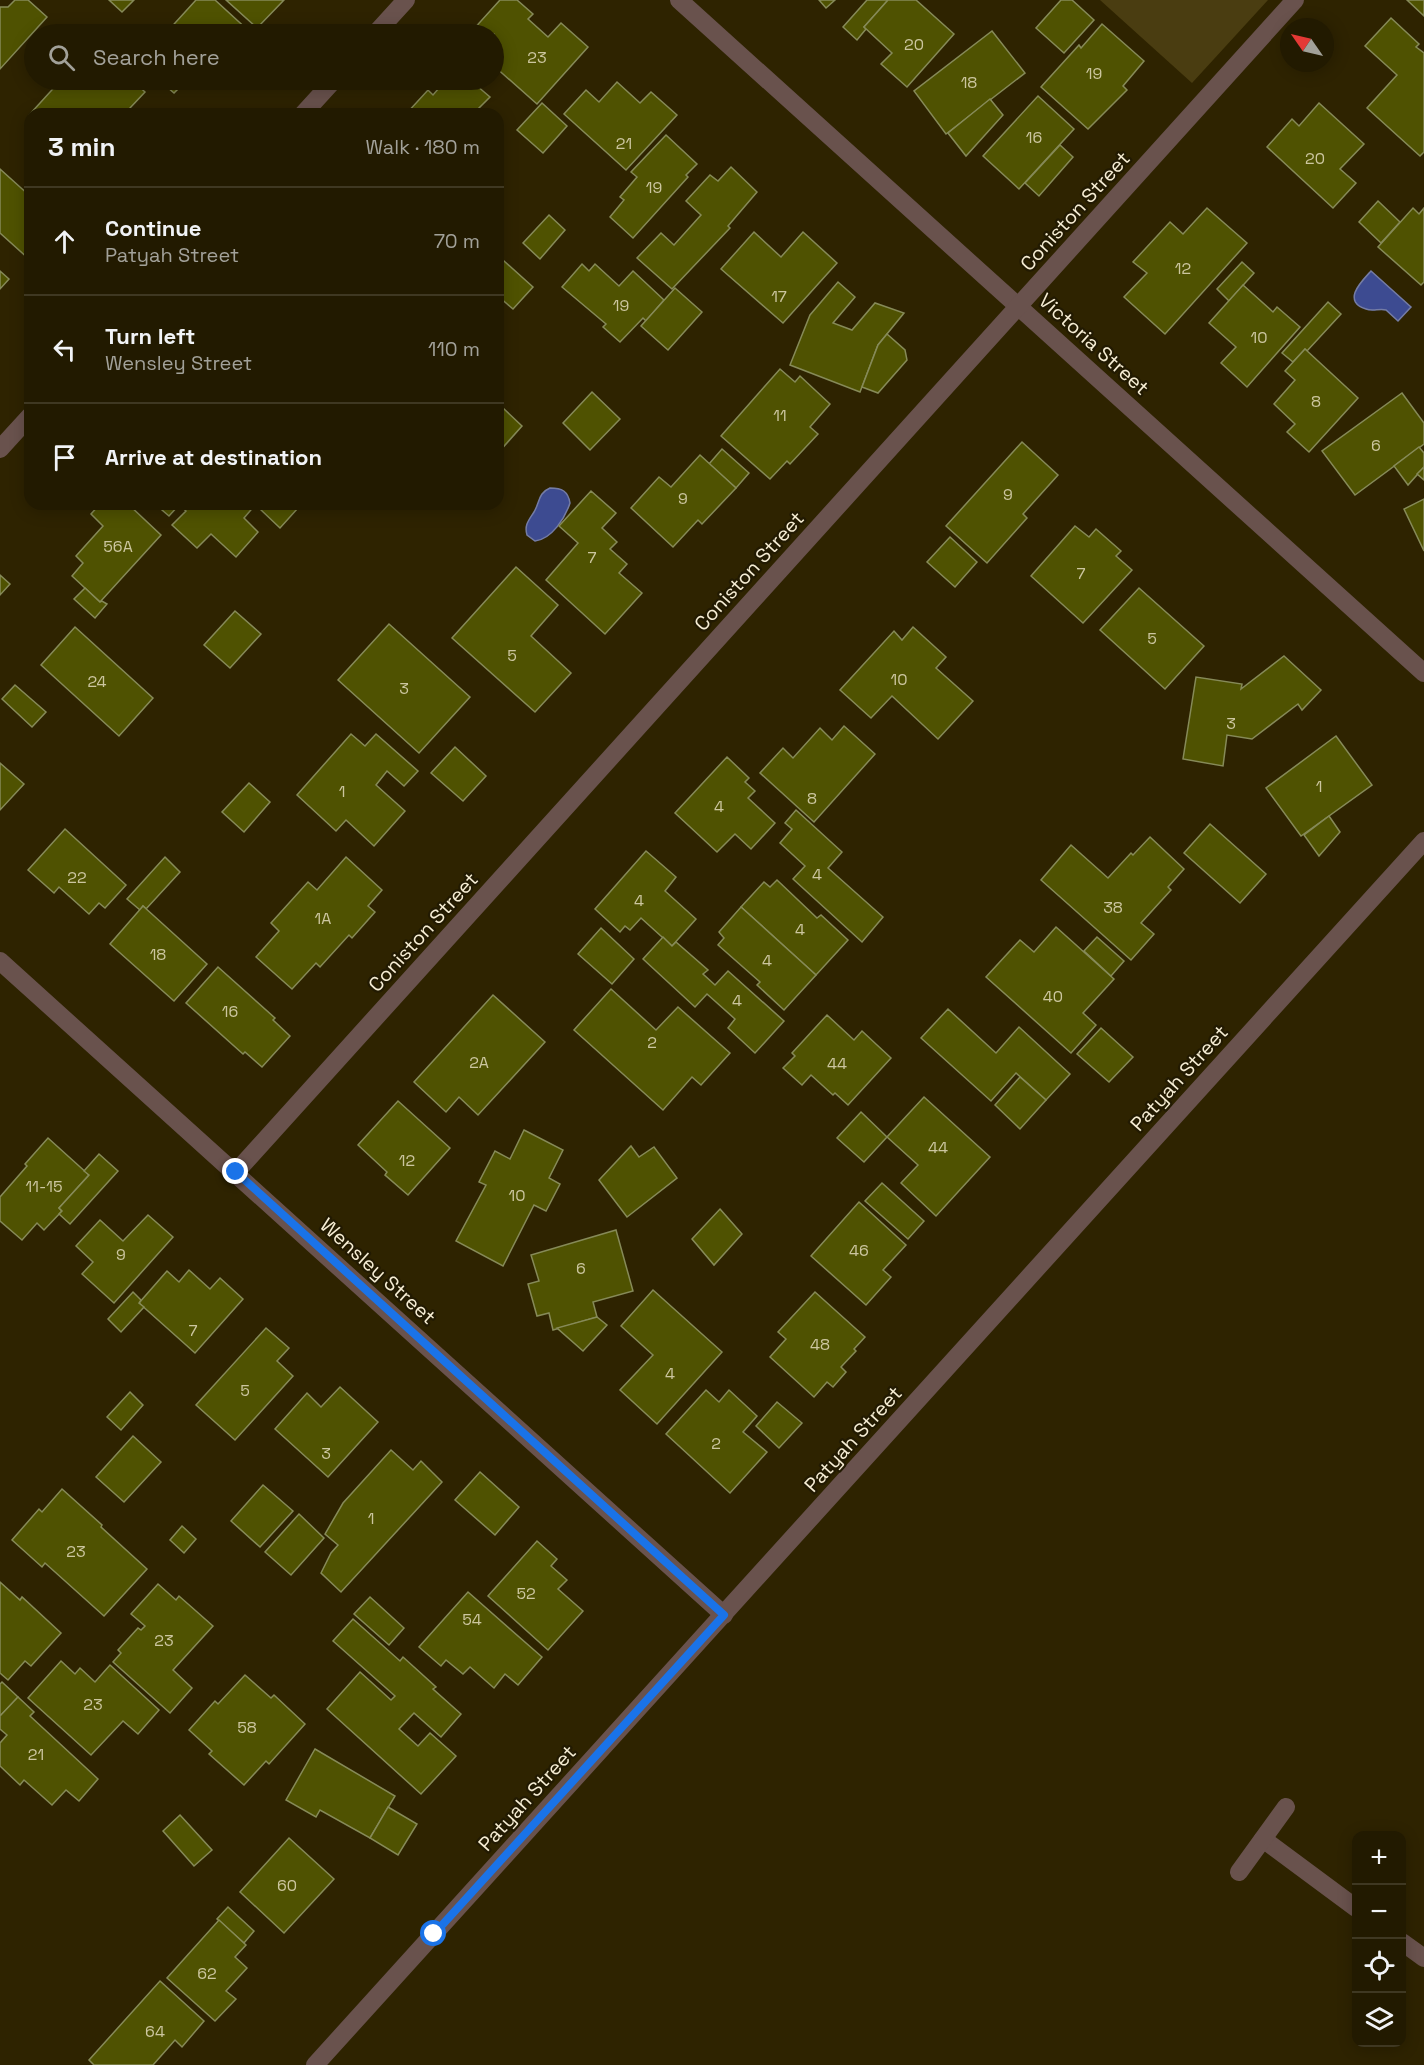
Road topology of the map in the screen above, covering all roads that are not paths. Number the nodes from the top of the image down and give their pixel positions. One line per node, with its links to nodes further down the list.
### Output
1 (406, 0): 4 (street)
2 (679, 0): 7 (street, Victoria Street)
3 (1295, 0): 7 (street, Coniston Street)
4 (384, 24)
5 (325, 90): 6 (street)
6 (308, 108)
7 (1019, 307): 10 (street, Victoria Street); 13 (street, Coniston Street)
8 (24, 423): 9 (street)
9 (0, 449)
10 (1424, 673)
11 (1424, 841): 14 (street, Patyah Street)
12 (0, 961): 13 (street, Wensley Street)
13 (236, 1172): 14 (street, Wensley Street)
14 (724, 1615): 21 (street, Patyah Street)
15 (1286, 1807): 16 (street)
16 (1263, 1839): 17 (street); 18 (street)
17 (1239, 1872)
18 (1352, 1905)
19 (1406, 1945): 20 (street)
20 (1424, 1958)
21 (315, 2065)

